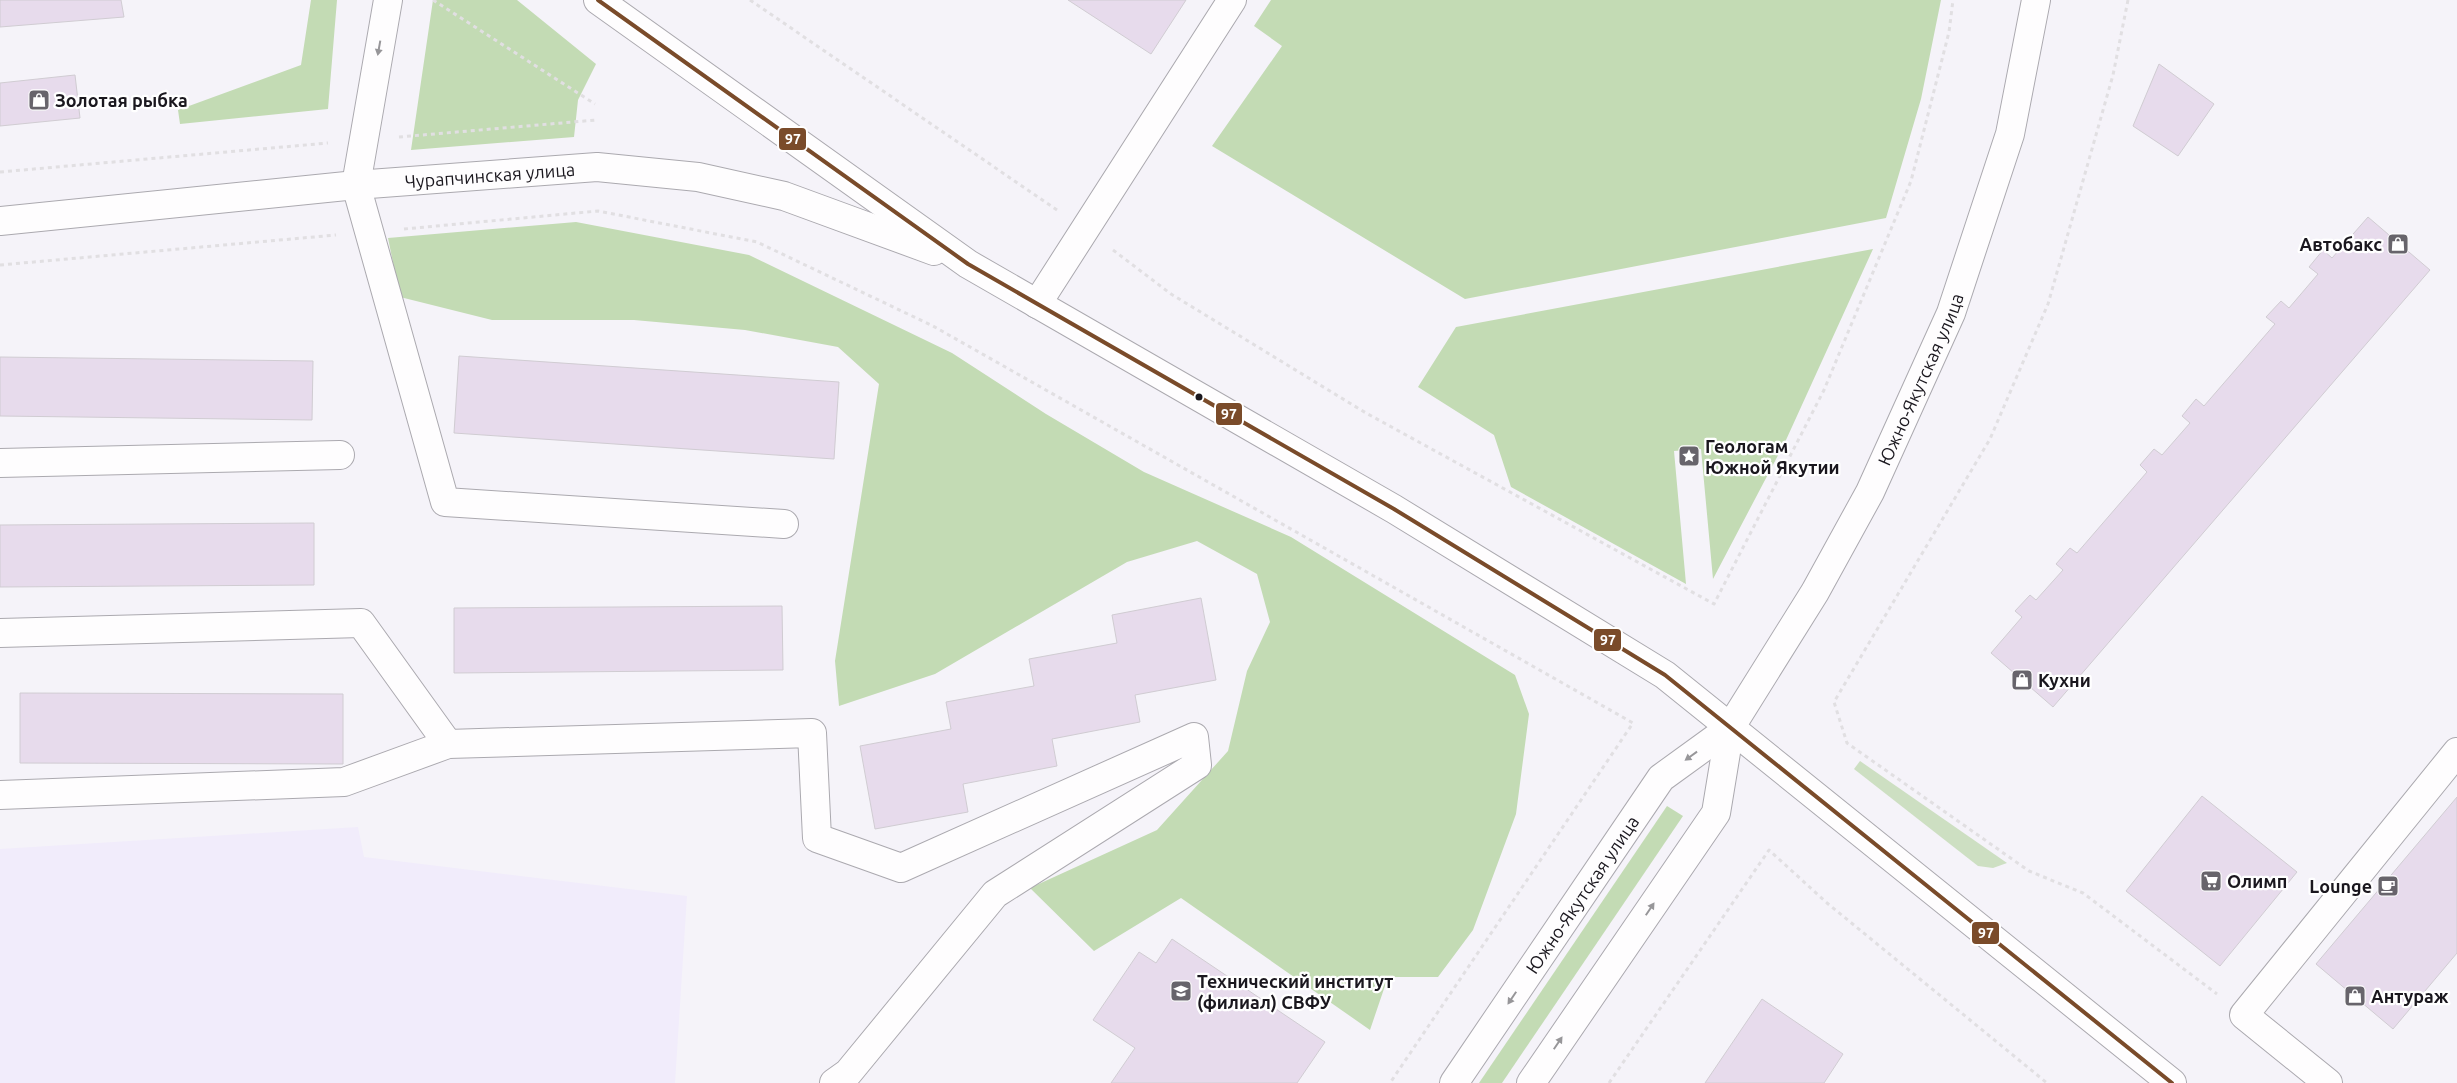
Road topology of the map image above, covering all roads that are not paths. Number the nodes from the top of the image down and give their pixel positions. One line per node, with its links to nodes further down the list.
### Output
1 (388, 0): 5 (street, one-way to 5)
2 (598, 0): 7 (street)
3 (1232, 0): 8 (street)
4 (2036, 0): 13 (street, Южно-Якутская улица)
5 (356, 184): 6 (street, Чурапчинская улица); 7 (street, Чурапчинская улица); 11 (street)
6 (0, 221)
7 (968, 264): 8 (street)
8 (1037, 304): 13 (street)
9 (340, 455): 10 (street)
10 (0, 463)
11 (784, 524)
12 (0, 633): 14 (street)
13 (1730, 728): 18 (street, Южно-Якутская улица, one-way to 18); 19 (street, Южно-Якутская улица, one-way to 13); 20 (street)
14 (448, 744): 16 (street); 17 (street)
15 (2457, 752): 21 (street)
16 (0, 795)
17 (834, 1083)
18 (1454, 1083)
19 (1531, 1083)
20 (2172, 1083)
21 (2328, 1083)

